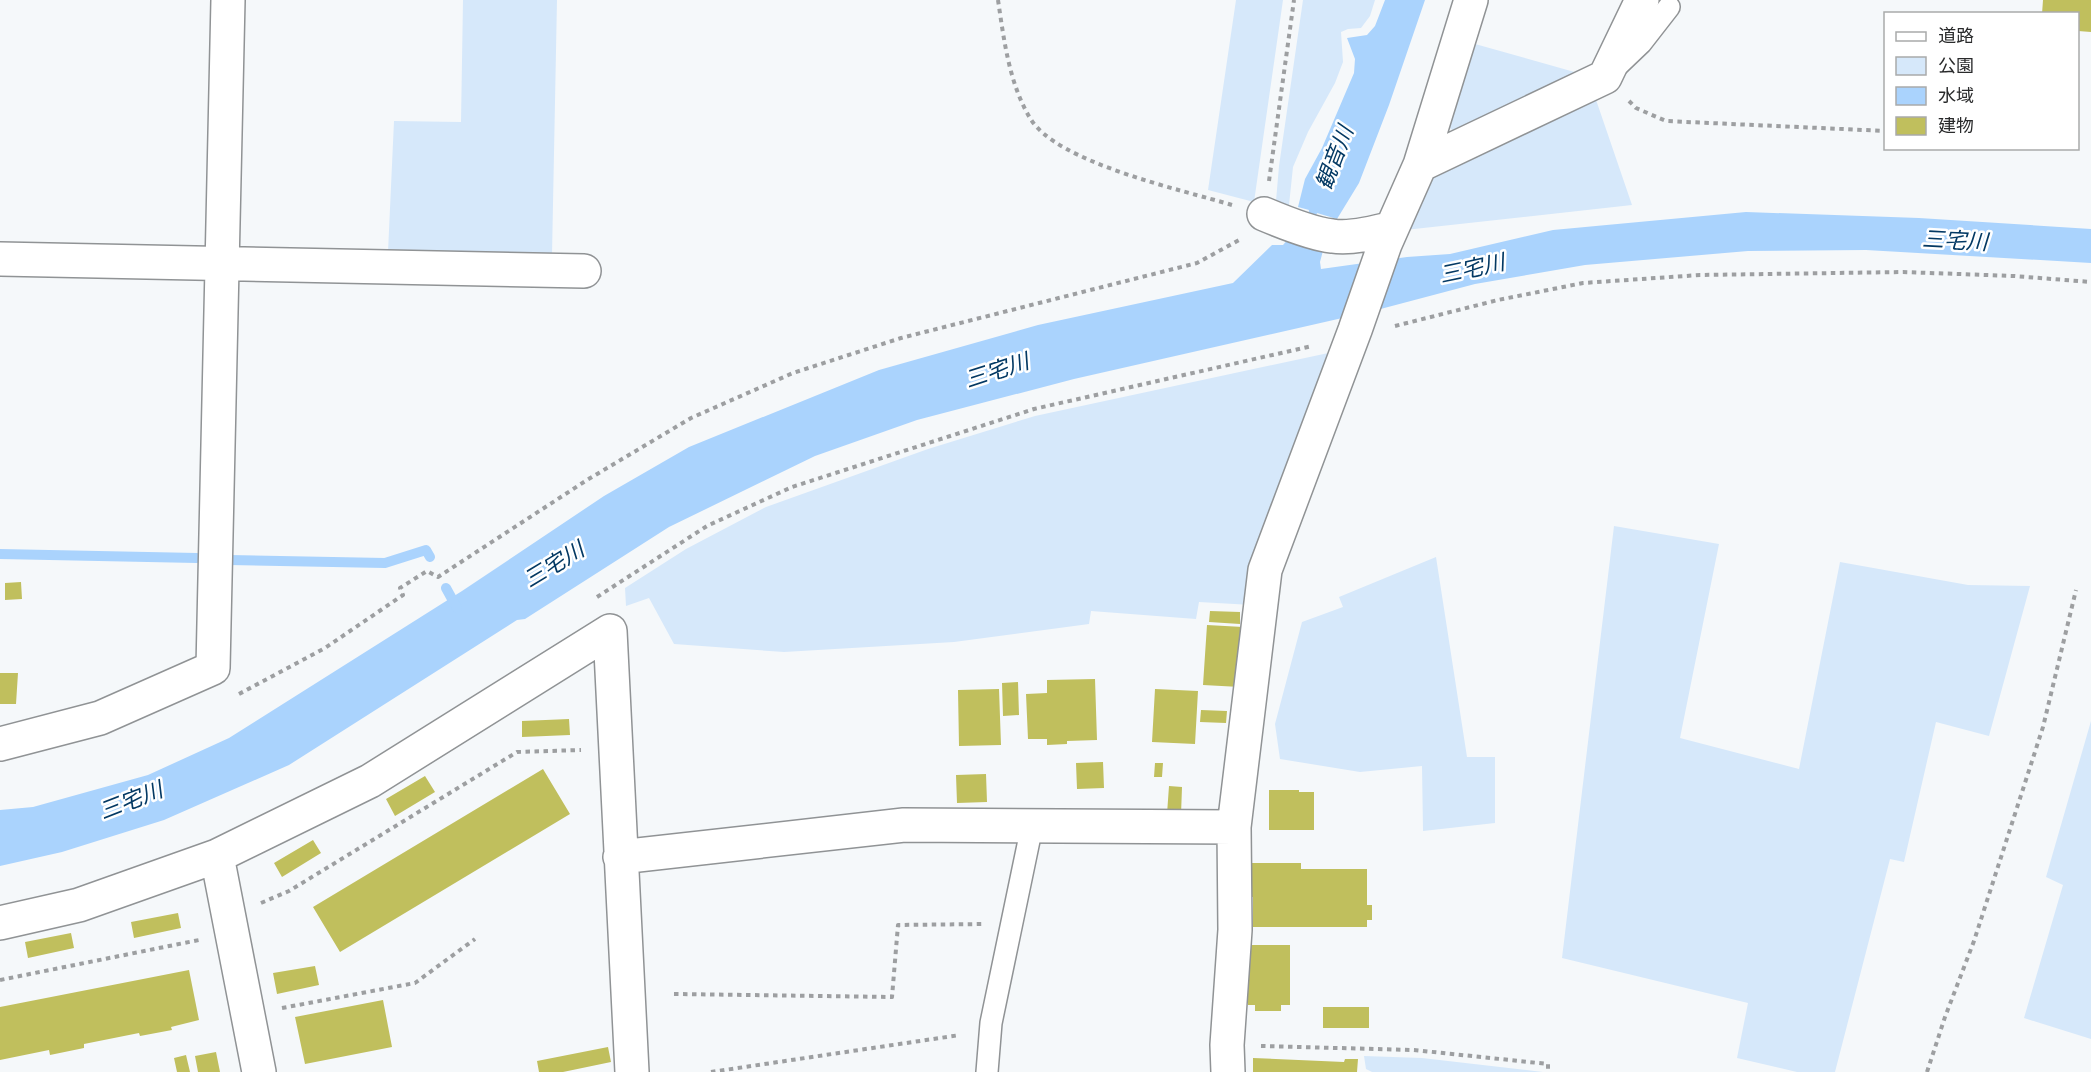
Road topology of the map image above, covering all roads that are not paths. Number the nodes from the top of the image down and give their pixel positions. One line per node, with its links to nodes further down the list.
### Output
1 (228, 0): 8 (street)
2 (1472, 0): 4 (street)
3 (1656, 3): 4 (street)
4 (1420, 165): 6 (street)
5 (1274, 218): 6 (street)
6 (1389, 236): 12 (street)
7 (0, 259): 8 (street)
8 (222, 263): 9 (street); 10 (street)
9 (584, 271)
10 (0, 744)
11 (1032, 826): 12 (street); 14 (street); 19 (lane)
12 (1234, 827): 16 (street)
13 (217, 856): 14 (street); 15 (street); 17 (street)
14 (620, 857): 18 (street)
15 (0, 923)
16 (1228, 1058)
17 (259, 1072)
18 (632, 1072)
19 (987, 1072)

